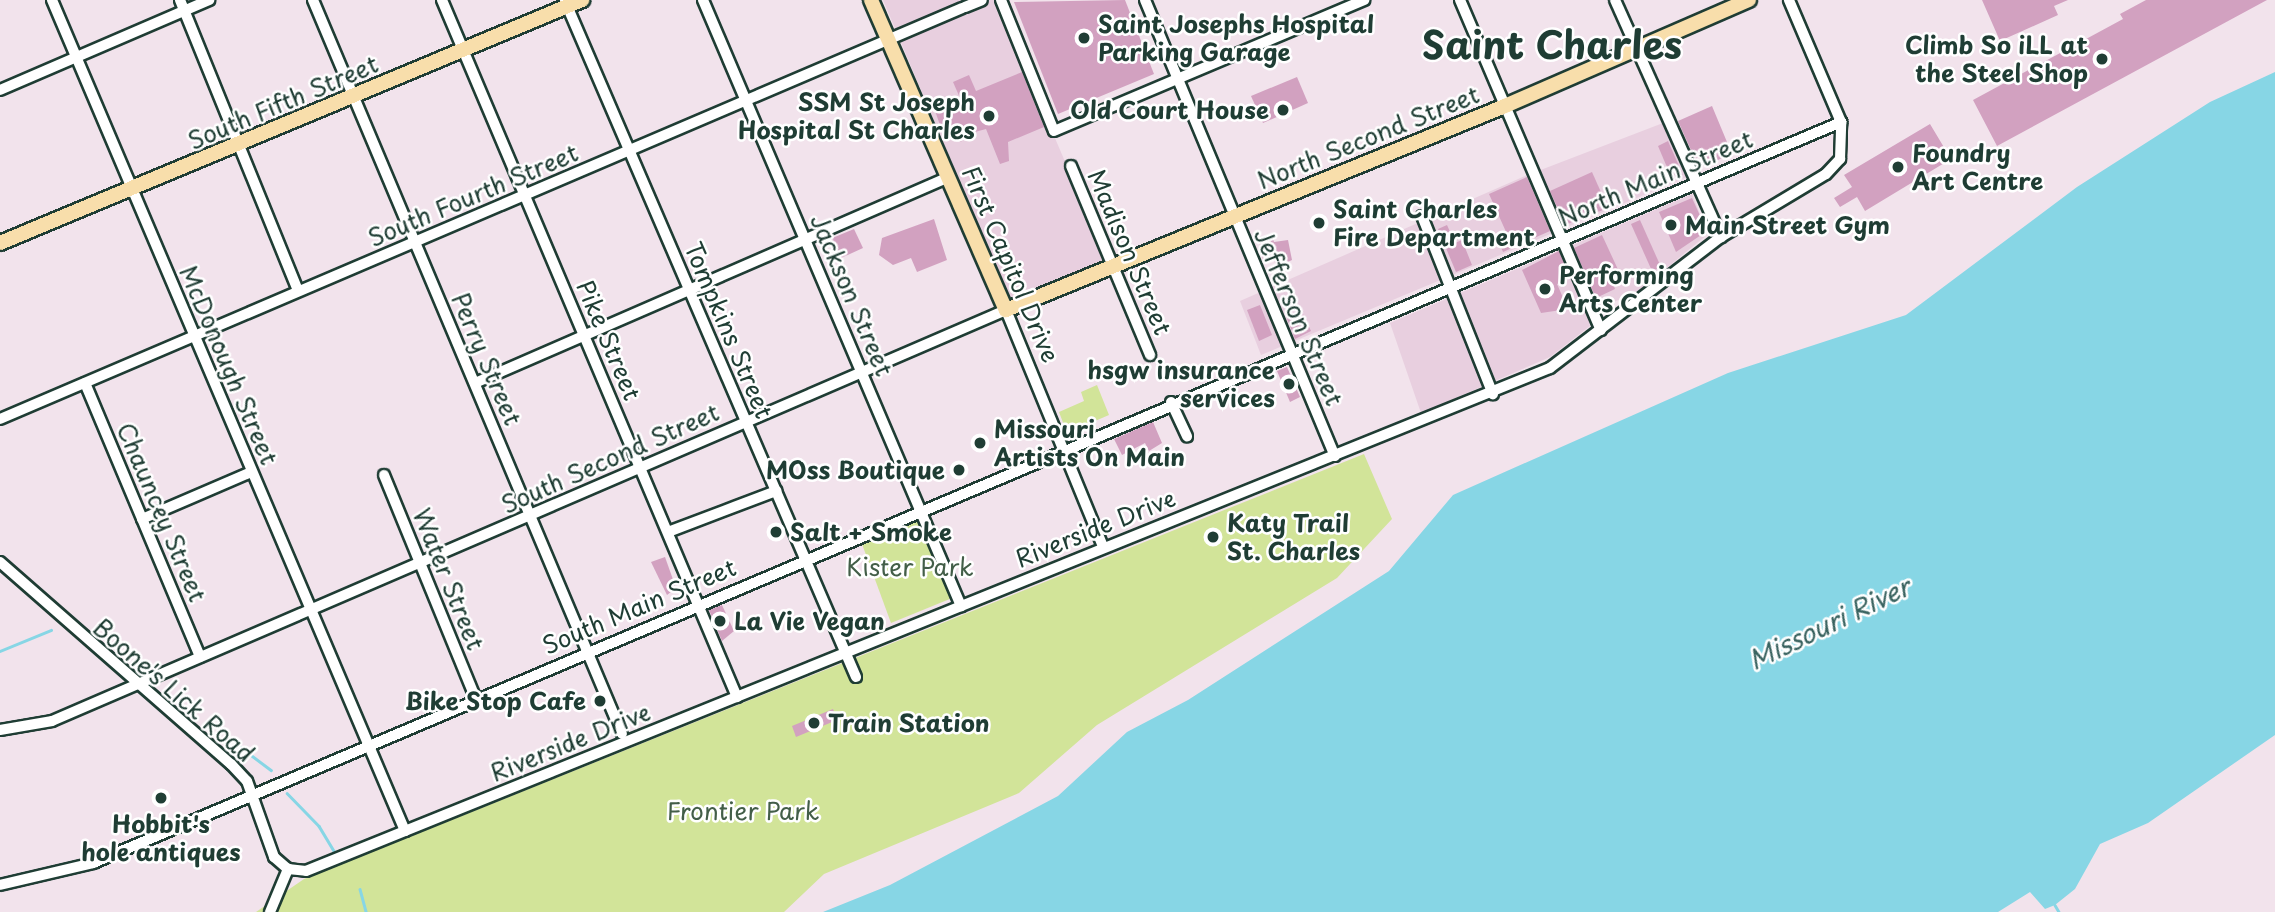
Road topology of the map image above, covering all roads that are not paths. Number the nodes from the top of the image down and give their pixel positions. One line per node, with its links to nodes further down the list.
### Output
1 (52, 0): 23 (street, McDonough Street)
2 (209, 0): 18 (street)
3 (313, 0): 26 (street, Perry Street)
4 (442, 0): 21 (street, Pike Street)
5 (582, 0): 17 (main road, South Fifth Street)
6 (703, 0): 27 (street, Jackson Street)
7 (871, 0): 20 (main road, First Capitol Drive)
8 (982, 0): 20 (street, South Fourth Street)
9 (1001, 0): 24 (street)
10 (1145, 0): 24 (street, Jefferson Street)
11 (1330, 0): 19 (street)
12 (1364, 0): 19 (street)
13 (1460, 0): 28 (street)
14 (1615, 0): 22 (street)
15 (1749, 0): 22 (main road, North Second Street)
16 (1789, 0): 29 (street)
17 (566, 3): 21 (main road, South Fifth Street); 31 (street, Tompkins Street)
18 (182, 5): 23 (street); 30 (street)
19 (1335, 12): 24 (street)
20 (889, 40): 27 (street, South Fourth Street); 33 (main road, First Capitol Drive)
21 (463, 50): 26 (main road, South Fifth Street); 36 (street, Pike Street)
22 (1636, 50): 28 (main road, North Second Street); 34 (street)
23 (76, 56): 25 (street); 35 (street, McDonough Street)
24 (1177, 78): 37 (street, Jefferson Street)
25 (0, 90)
26 (354, 97): 30 (main road, South Fifth Street); 43 (street, Perry Street)
27 (745, 100): 31 (street, South Fourth Street); 40 (street, Jackson Street)
28 (1505, 106): 37 (main road, North Second Street); 41 (street)
29 (1840, 122): 34 (street, North Main Street); 39 (street, Riverside Drive)
30 (238, 146): 35 (main road, South Fifth Street); 47 (street)
31 (629, 151): 36 (street, South Fourth Street); 46 (street, Tompkins Street)
32 (1070, 166): 44 (street, Madison Street)
33 (949, 177): 40 (street); 48 (main road, First Capitol Drive)
34 (1695, 185): 39 (street); 41 (street, North Main Street)
35 (132, 190): 42 (main road, South Fifth Street); 50 (street, McDonough Street)
36 (526, 198): 43 (street, South Fourth Street); 51 (street, Pike Street)
37 (1235, 215): 44 (main road, South Second Street); 52 (street, Jefferson Street)
38 (1422, 216): 45 (street)
39 (1721, 237): 49 (street, Riverside Drive)
40 (805, 239): 46 (street); 54 (street, Jackson Street)
41 (1562, 240): 45 (street, North Main Street); 49 (street)
42 (0, 243)
43 (415, 243): 47 (street, South Fourth Street); 56 (street, Perry Street)
44 (1115, 265): 48 (main road, South Second Street); 53 (street, Madison Street)
45 (1450, 288): 52 (street, North Main Street); 57 (street)
46 (689, 290): 51 (street); 60 (street, Tompkins Street)
47 (298, 291): 50 (street, South Fourth Street)
48 (1006, 310): 54 (street, South Second Street); 62 (street, First Capitol Drive)
49 (1601, 330): 57 (street, Riverside Drive)
50 (195, 335): 55 (street, South Fourth Street); 65 (street, McDonough Street)
51 (584, 335): 56 (street); 64 (street, Pike Street)
52 (1292, 353): 58 (street, South Main Street); 63 (street, Jefferson Street)
53 (1150, 355)
54 (863, 373): 60 (street, South Second Street); 68 (street, Jackson Street)
55 (85, 383): 59 (street, South Fourth Street); 70 (street, Chauncey Street)
56 (475, 383): 69 (street, Perry Street)
57 (1493, 394): 63 (street, Riverside Drive)
58 (1171, 402): 61 (street); 62 (street, South Main Street)
59 (0, 419)
60 (747, 423): 64 (street, South Second Street); 67 (street, Tompkins Street)
61 (1187, 437)
62 (1063, 447): 68 (street, South Main Street); 72 (street, First Capitol Drive)
63 (1335, 456): 72 (street, Riverside Drive)
64 (641, 467): 69 (street, South Second Street); 71 (street, Pike Street)
65 (251, 472): 70 (street); 78 (street, McDonough Street)
66 (384, 475): 75 (street, Water Street)
67 (775, 491): 71 (street); 73 (street, Tompkins Street)
68 (923, 508): 73 (street, South Main Street); 77 (street, Jackson Street)
69 (531, 518): 75 (street, South Second Street); 79 (street, Perry Street)
70 (142, 519): 81 (street, Chauncey Street)
71 (667, 532): 76 (street, Pike Street)
72 (1103, 547): 77 (street, Riverside Drive)
73 (804, 558): 76 (street, South Main Street); 80 (street, Tompkins Street)
74 (0, 562): 83 (street, Boone's Lick Road)
75 (419, 566): 78 (street, South Second Street); 85 (street, Water Street)
76 (698, 604): 79 (street, South Main Street); 84 (street, Pike Street)
77 (961, 606): 80 (street, Riverside Drive)
78 (310, 612): 81 (street, South Second Street); 88 (street, McDonough Street)
79 (589, 651): 85 (street, South Main Street); 87 (street, Perry Street)
80 (845, 653): 82 (street, Tompkins Street); 84 (street, Riverside Drive)
81 (200, 657): 83 (street, South Second Street)
82 (856, 677)
83 (135, 685): 86 (street, South Second Street); 89 (street, Boone's Lick Road)
84 (737, 697): 90 (street, Riverside Drive)
85 (476, 699): 88 (street, South Main Street)
86 (0, 730)
87 (622, 734)
88 (368, 746): 89 (street, South Main Street); 90 (street, McDonough Street)
89 (251, 795): 91 (street, Boone's Lick Road); 92 (street, South Main Street)
90 (405, 831): 91 (street, Riverside Drive)
91 (288, 869): 93 (street)
92 (0, 885)
93 (270, 912)

